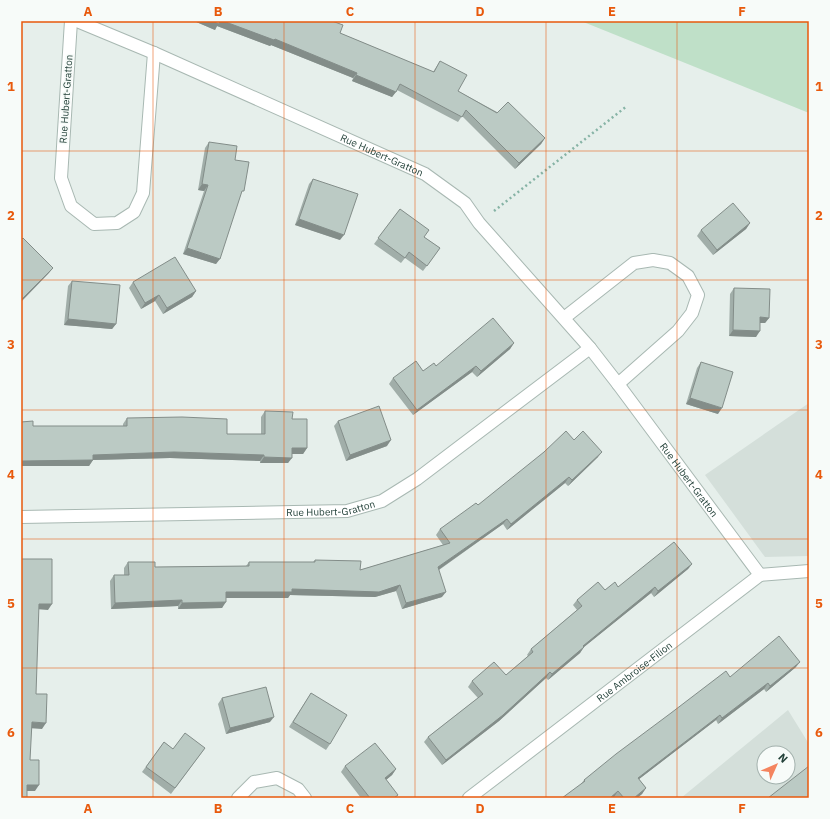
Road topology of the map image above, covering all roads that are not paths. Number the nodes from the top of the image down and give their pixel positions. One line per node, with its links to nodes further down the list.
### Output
1 (71, 21): 3 (street, Rue Hubert-Gratton)
2 (77, 21): 3 (street, Rue Hubert-Gratton)
3 (154, 54): 4 (street, Rue Hubert-Gratton)
4 (564, 318): 5 (street, Rue Hubert-Gratton); 6 (street)
5 (590, 348): 6 (street, Rue Hubert-Gratton); 7 (street, Rue Hubert-Gratton)
6 (618, 384): 9 (street, Rue Hubert-Gratton)
7 (21, 517)
8 (809, 571): 9 (street)
9 (760, 575): 12 (street, Rue Ambroise-Filion)
10 (238, 798): 11 (street)
11 (305, 798)
12 (469, 798)

